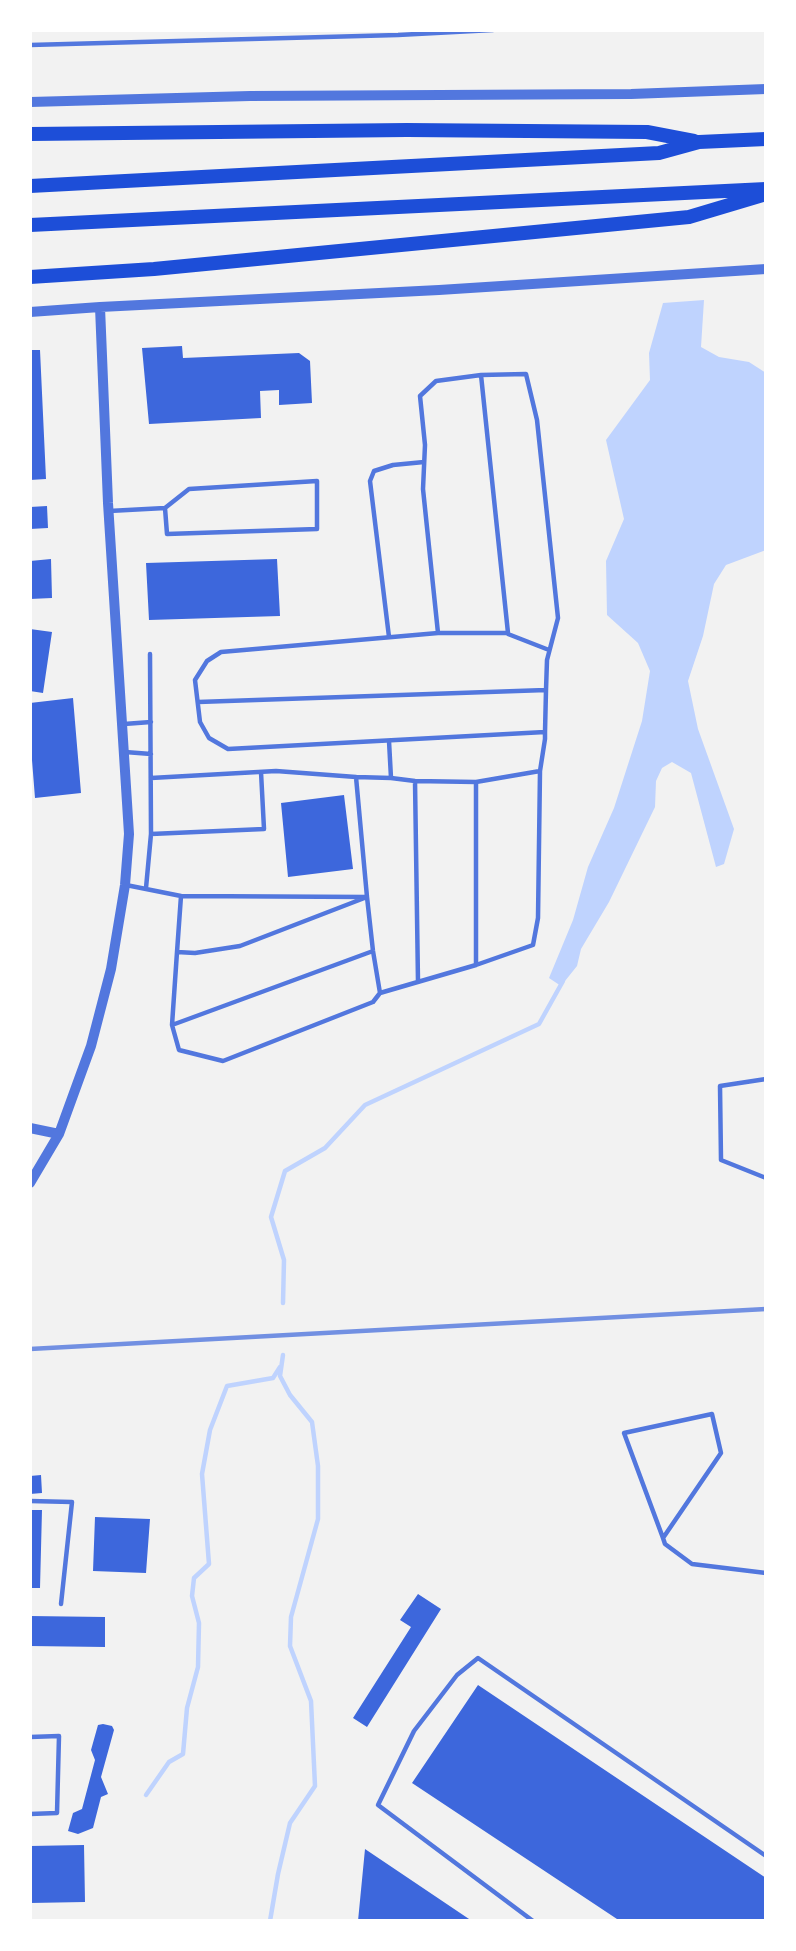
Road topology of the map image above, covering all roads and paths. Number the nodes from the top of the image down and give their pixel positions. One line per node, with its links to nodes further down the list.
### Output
1 (493, 30): 2 (lane)
2 (385, 33): 3 (lane)
3 (30, 45)
4 (766, 89): 5 (street)
5 (30, 102)
6 (30, 134): 8 (highway)
7 (766, 139): 8 (highway)
8 (699, 142): 9 (highway)
9 (30, 186)
10 (766, 189): 12 (highway)
11 (766, 194): 14 (highway)
12 (30, 225)
13 (766, 269): 15 (street)
14 (30, 277)
15 (100, 307): 16 (street); 20 (street)
16 (30, 312)
17 (481, 375): 18 (lane); 22 (lane); 24 (lane)
18 (424, 462): 21 (lane); 23 (lane)
19 (165, 508): 19 (lane); 20 (lane)
20 (108, 511): 29 (street)
21 (438, 633): 22 (lane); 23 (lane)
22 (508, 634): 24 (lane)
23 (389, 638): 27 (lane)
24 (549, 650): 26 (lane)
25 (150, 654): 28 (lane)
26 (546, 690): 27 (lane); 30 (lane)
27 (198, 702): 31 (lane)
28 (151, 722): 29 (lane); 33 (lane)
29 (122, 724): 32 (street)
30 (545, 732): 31 (lane); 34 (lane)
31 (389, 741): 38 (lane)
32 (125, 752): 33 (lane); 42 (street)
33 (151, 754): 37 (lane)
34 (540, 771): 40 (lane); 48 (lane)
35 (261, 772): 36 (lane); 37 (lane); 41 (lane)
36 (356, 777): 38 (lane); 45 (lane)
37 (151, 778): 41 (lane)
38 (391, 778): 39 (lane)
39 (415, 781): 40 (lane); 49 (lane)
40 (476, 782): 48 (lane)
41 (151, 834): 43 (lane)
42 (125, 885): 43 (lane); 54 (street)
43 (146, 888): 44 (lane)
44 (181, 896): 45 (lane); 47 (lane)
45 (368, 897): 46 (lane); 47 (lane)
46 (373, 951): 50 (lane); 51 (lane)
47 (177, 952): 51 (lane)
48 (476, 965): 49 (lane)
49 (418, 982): 50 (lane)
50 (380, 993): 51 (lane)
51 (172, 1025)
52 (766, 1079): 55 (lane)
53 (30, 1128): 54 (street)
54 (59, 1134): 56 (street)
55 (766, 1178)
56 (30, 1183)
57 (30, 1501): 60 (lane)
58 (663, 1538): 58 (lane); 59 (lane)
59 (766, 1573)
60 (61, 1604)
61 (30, 1737): 62 (lane)
62 (30, 1814)
63 (766, 1856): 64 (lane)
64 (533, 1921)

